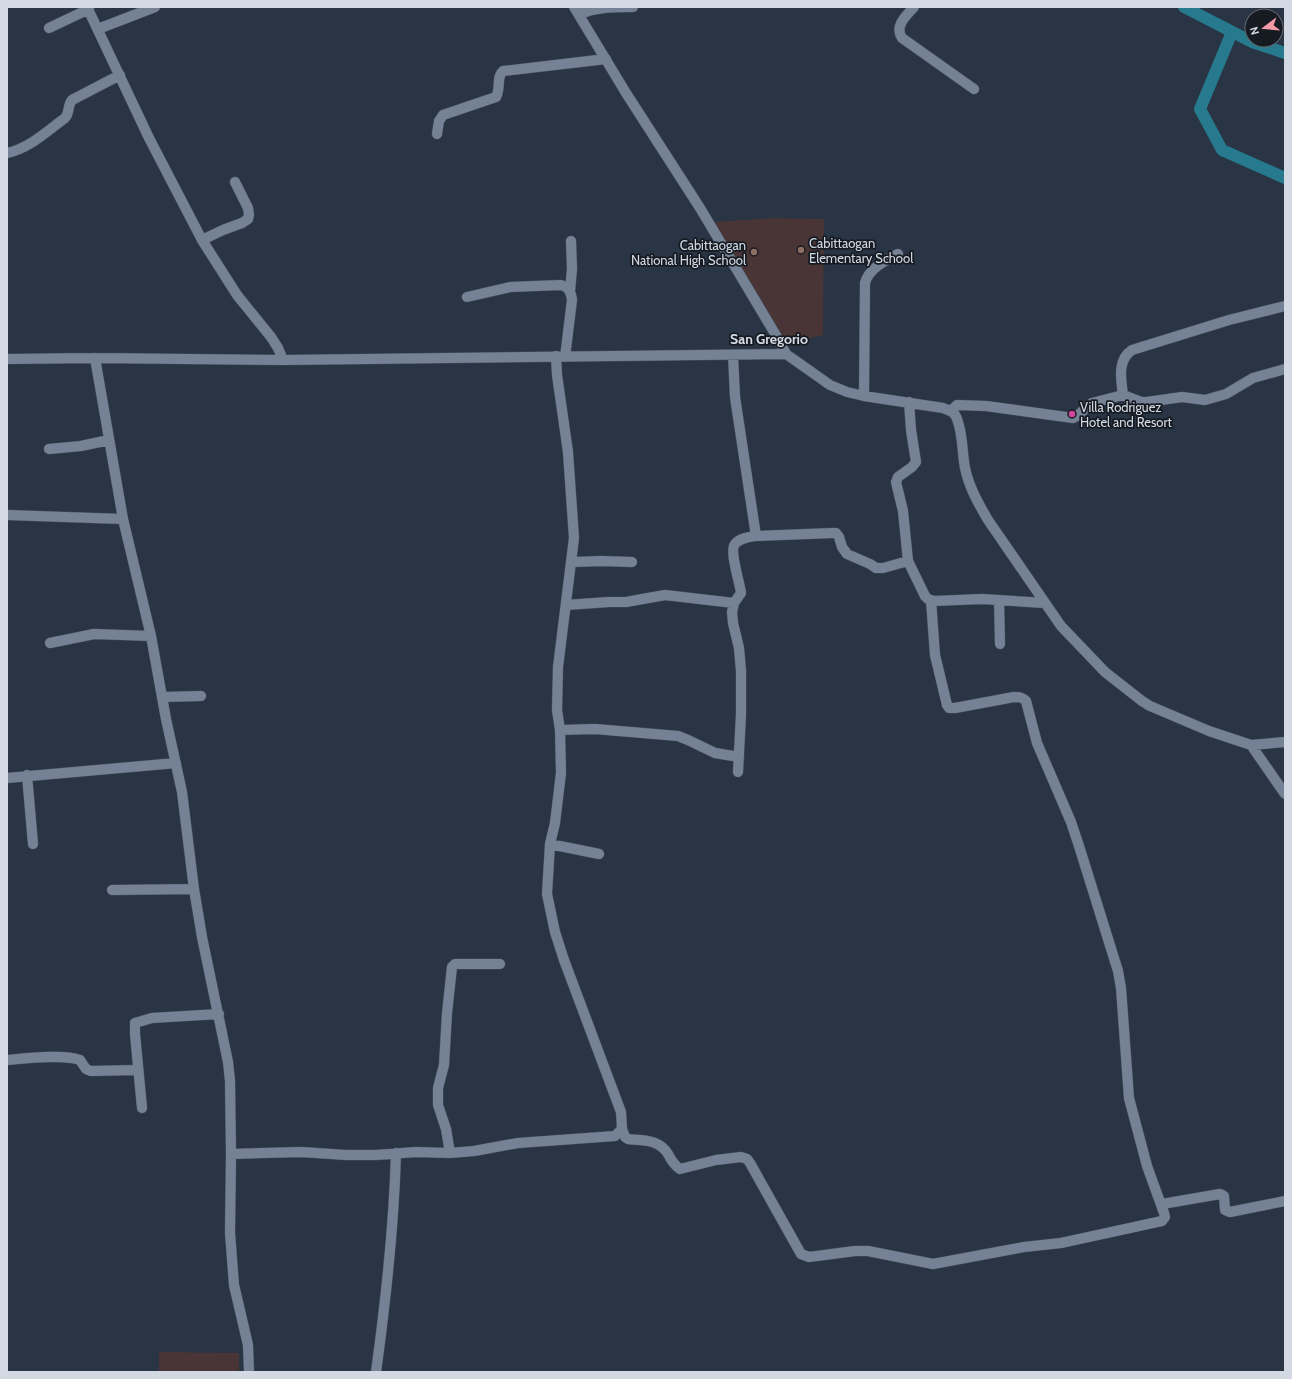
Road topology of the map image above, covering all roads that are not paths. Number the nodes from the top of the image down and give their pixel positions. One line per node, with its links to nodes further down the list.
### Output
1 (154, 7): 7 (street)
2 (633, 7): 5 (street)
3 (914, 7): 10 (street)
4 (88, 8): 6 (street); 7 (street)
5 (576, 11): 8 (street)
6 (49, 28)
7 (98, 29): 9 (street)
8 (606, 59): 11 (street); 20 (street)
9 (120, 75): 12 (street); 14 (street)
10 (974, 89)
11 (437, 134)
12 (7, 153)
13 (235, 182): 14 (street)
14 (202, 240): 25 (street)
15 (571, 241): 17 (street)
16 (898, 254): 28 (street)
17 (570, 291): 18 (street); 22 (street)
18 (468, 297)
19 (1285, 306): 27 (street)
20 (786, 354): 21 (street); 28 (street)
21 (733, 355): 22 (street); 35 (street)
22 (560, 356): 25 (street); 37 (street)
23 (95, 358): 24 (street); 25 (street); 31 (street)
24 (7, 359)
25 (283, 360)
26 (1285, 370): 27 (street)
27 (1123, 395): 30 (street)
28 (864, 396): 29 (street)
29 (909, 402): 30 (street); 36 (street)
30 (951, 411): 42 (street)
31 (109, 440): 32 (street); 34 (street)
32 (49, 449)
33 (7, 515): 34 (street)
34 (123, 519): 44 (street)
35 (756, 536): 36 (street); 41 (street)
36 (908, 561): 39 (street)
37 (572, 562): 38 (street); 43 (street)
38 (632, 562)
39 (931, 600): 40 (street); 73 (street)
40 (999, 600): 42 (street); 46 (street)
41 (734, 603): 43 (street); 52 (street)
42 (1045, 603): 51 (street)
43 (566, 605): 49 (street)
44 (151, 636): 45 (street); 48 (street)
45 (50, 643)
46 (1000, 644)
47 (202, 696): 48 (street)
48 (163, 697): 53 (street)
49 (560, 730): 52 (street); 59 (street)
50 (1285, 742): 51 (street)
51 (1251, 745): 57 (street)
52 (739, 757): 54 (street)
53 (176, 762): 55 (street); 61 (street)
54 (738, 772)
55 (27, 775): 56 (street); 58 (street)
56 (7, 778)
57 (1285, 794)
58 (33, 844)
59 (550, 844): 60 (street); 68 (street)
60 (599, 854)
61 (194, 889): 62 (street); 64 (street)
62 (112, 890)
63 (500, 964): 70 (street)
64 (219, 1014): 66 (street); 71 (street)
65 (7, 1060): 66 (street)
66 (138, 1070): 67 (street)
67 (142, 1108)
68 (622, 1129): 70 (street); 73 (street)
69 (396, 1152): 70 (street); 71 (street); 75 (street)
70 (450, 1153)
71 (231, 1154): 74 (street)
72 (1285, 1201): 73 (street)
73 (1162, 1204)
74 (249, 1372)
75 (376, 1372)

